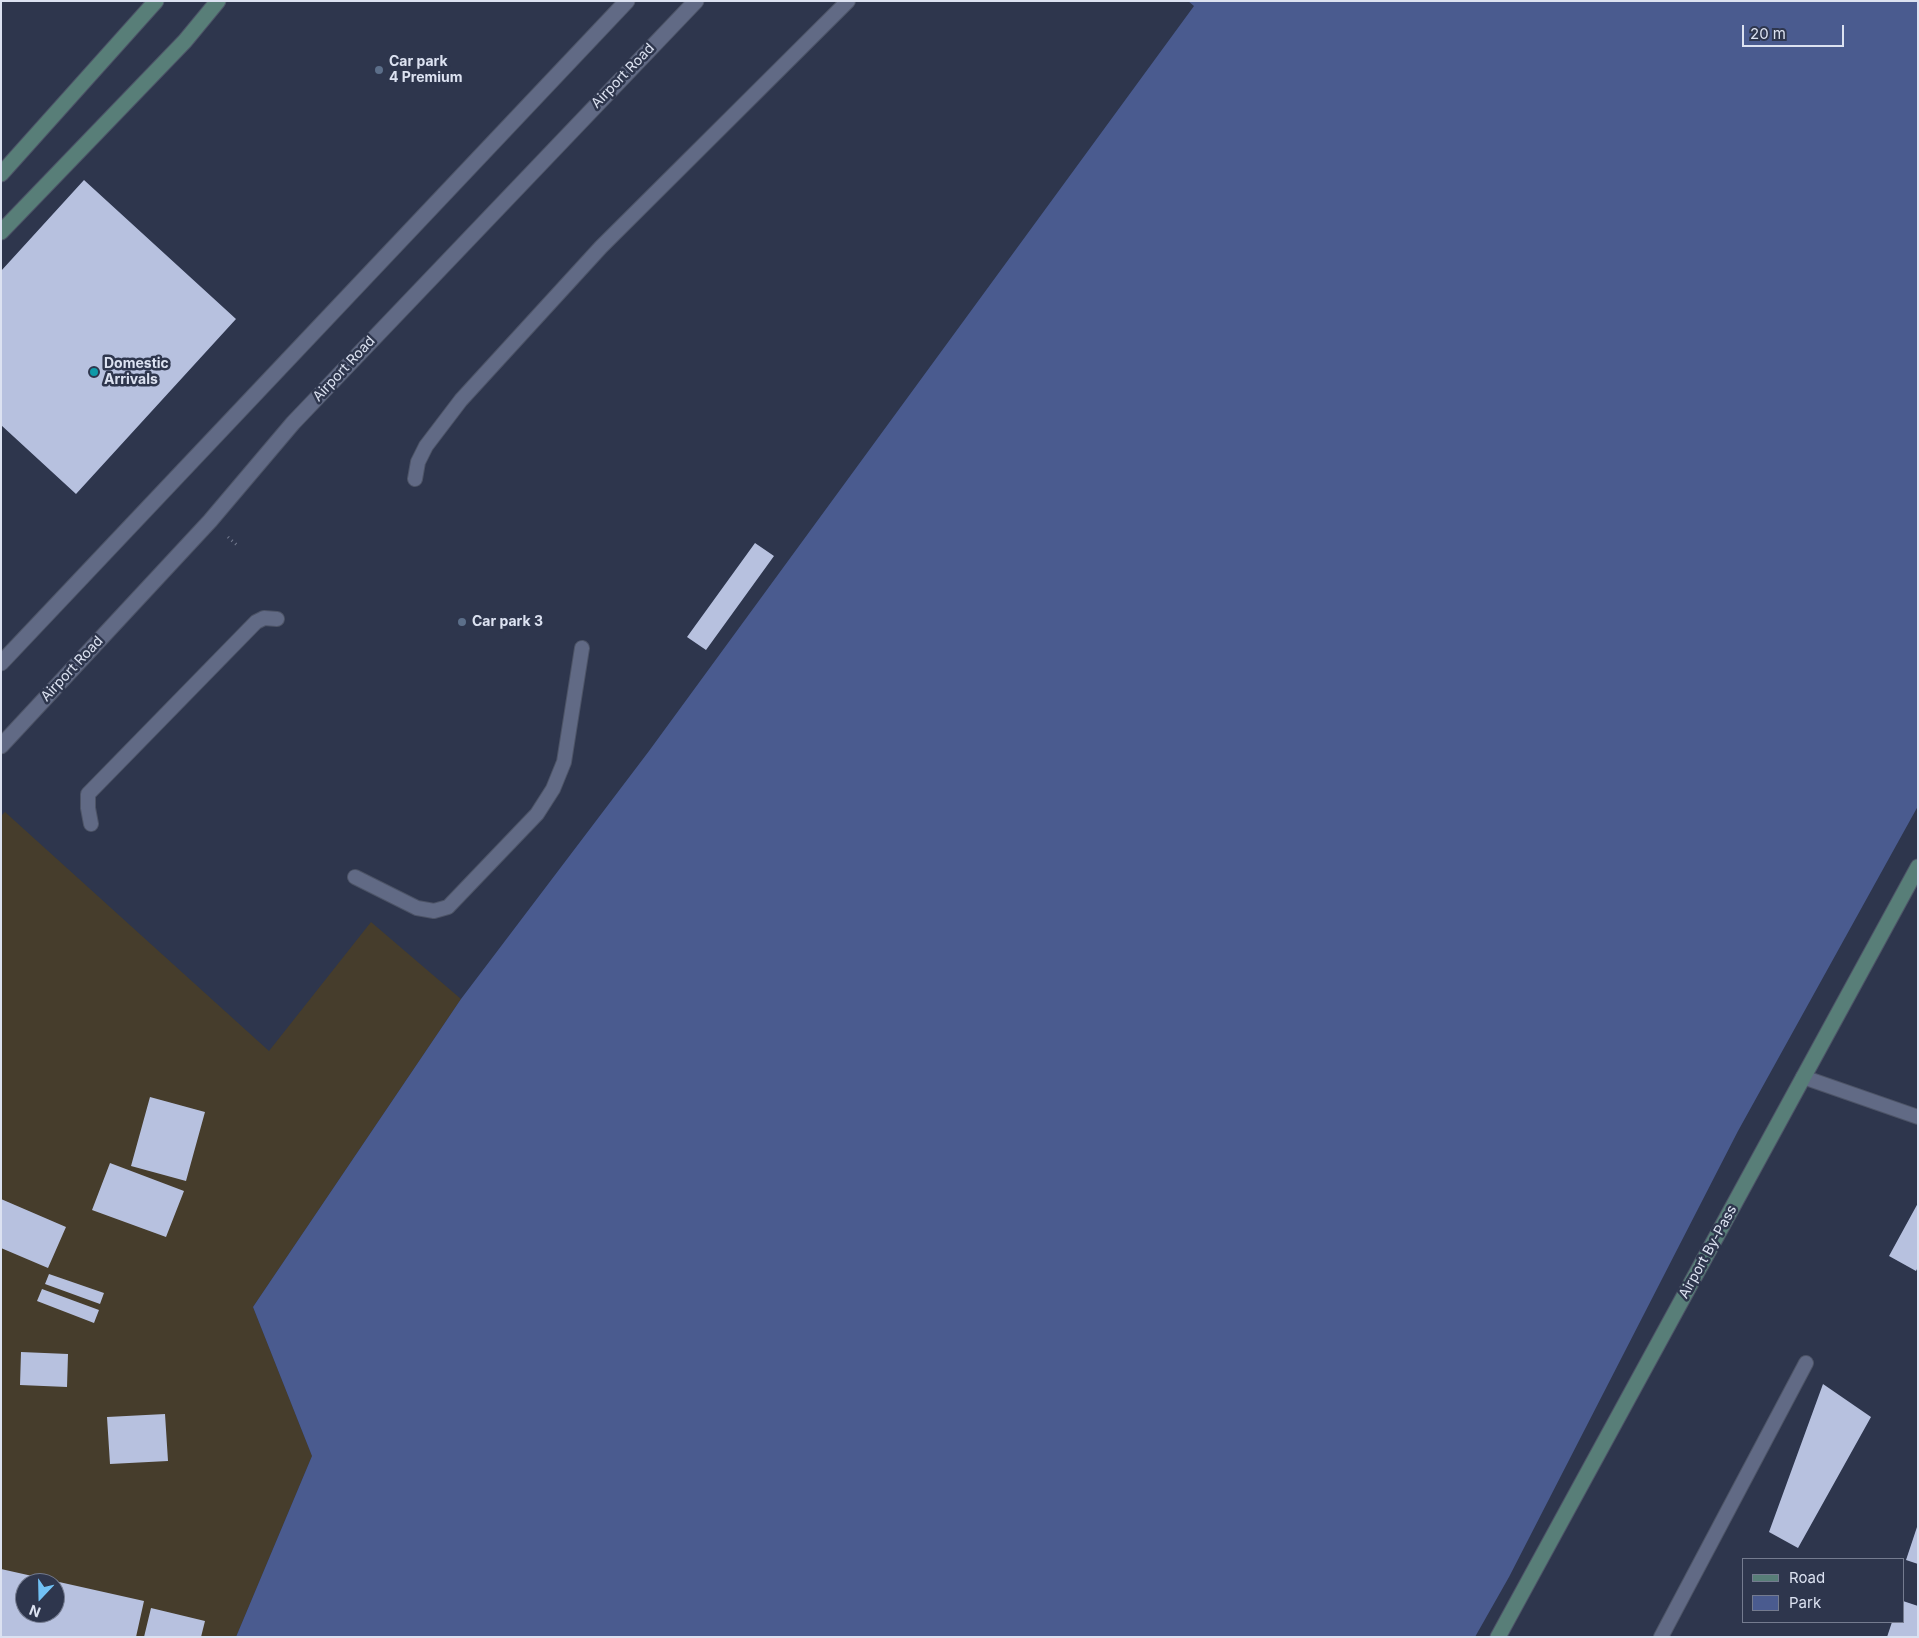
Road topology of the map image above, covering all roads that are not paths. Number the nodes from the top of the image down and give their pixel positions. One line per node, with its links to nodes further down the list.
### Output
1 (156, 1): 6 (main road)
2 (218, 1): 7 (main road)
3 (627, 1): 11 (street)
4 (696, 1): 12 (street, Airport Road)
5 (848, 1): 8 (lane)
6 (1, 174)
7 (1, 232)
8 (415, 479)
9 (277, 620): 13 (lane)
10 (582, 648): 15 (lane)
11 (1, 663)
12 (1, 746)
13 (91, 824)
14 (1918, 866): 16 (main road, Airport By-Pass)
15 (355, 877)
16 (1803, 1077): 17 (lane); 19 (main road, Airport By-Pass)
17 (1918, 1117)
18 (1806, 1363): 20 (lane)
19 (1498, 1637)
20 (1662, 1637)

